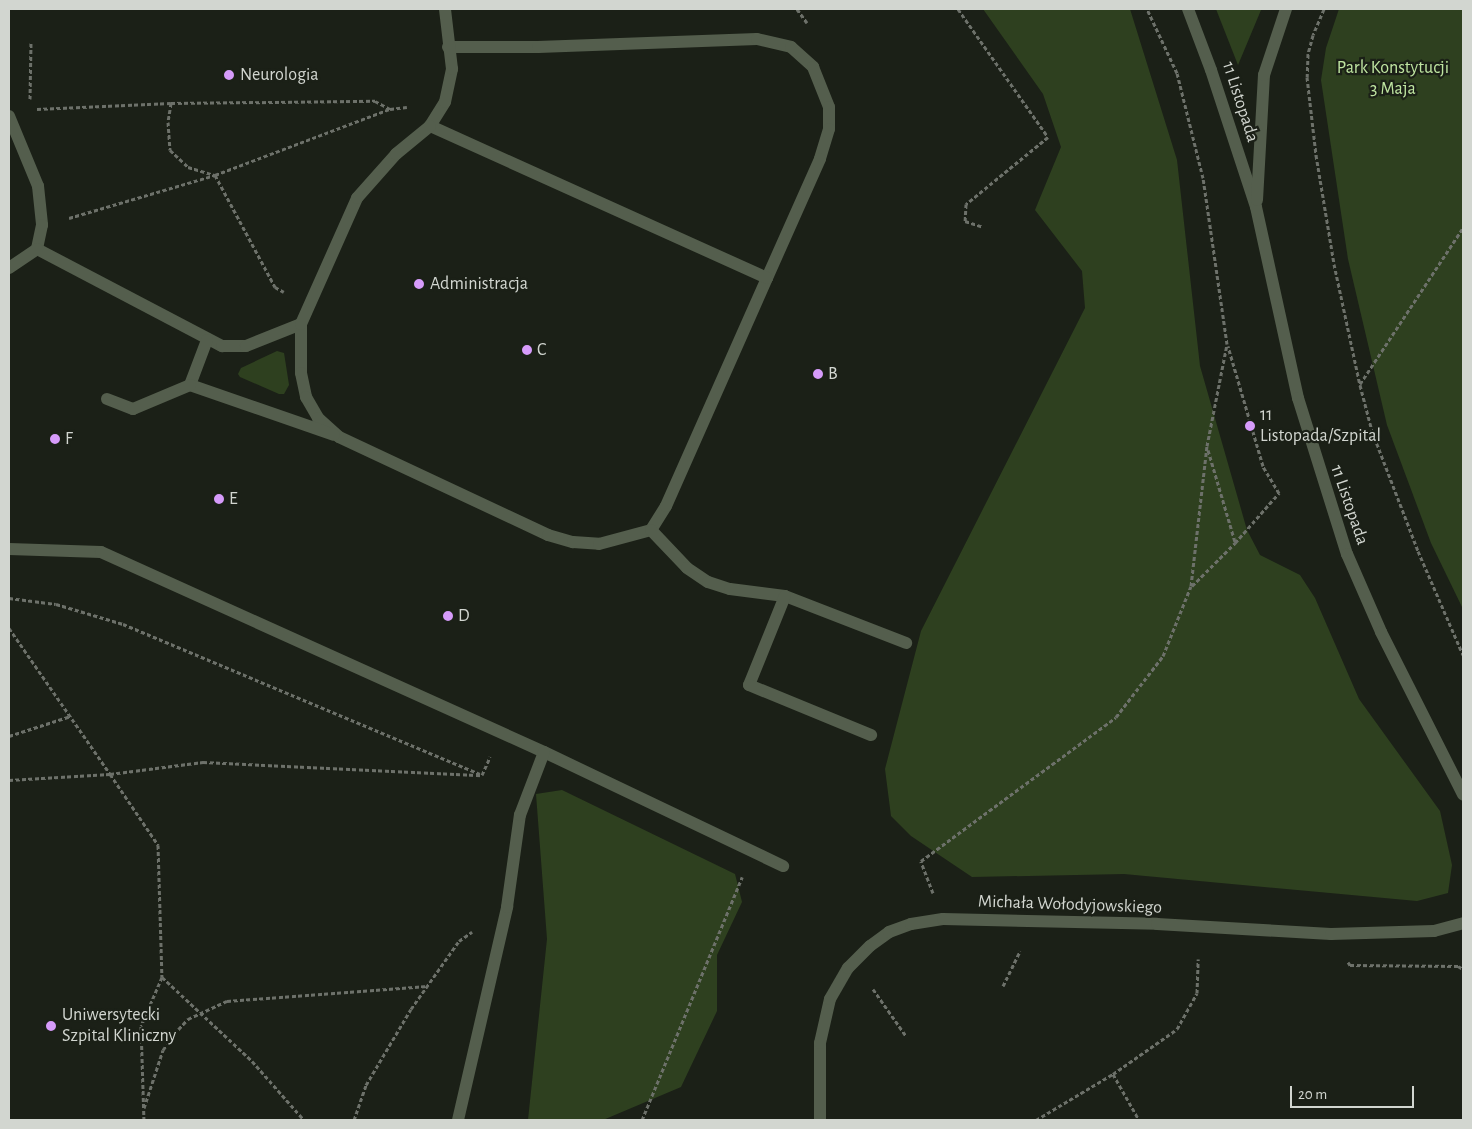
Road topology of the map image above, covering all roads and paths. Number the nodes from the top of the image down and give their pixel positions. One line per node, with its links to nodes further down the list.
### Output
1 (445, 9): 8 (street)
2 (958, 9): 19 (path)
3 (1147, 9): 27 (path)
4 (1188, 9): 17 (street, 11 Listopada)
5 (1286, 9): 17 (street, 11 Listopada)
6 (1324, 9): 29 (path)
7 (31, 43): 9 (path)
8 (448, 47): 10 (street); 23 (street)
9 (30, 100)
10 (445, 102): 13 (path); 15 (street)
11 (171, 103): 12 (path); 13 (path); 16 (path)
12 (59, 106)
13 (390, 109): 16 (path)
14 (9, 116): 18 (street)
15 (430, 126): 23 (street); 24 (street)
16 (214, 175): 18 (path); 24 (path)
17 (1256, 207): 48 (street, 11 Listopada)
18 (42, 225): 21 (street)
19 (983, 227)
20 (1463, 228): 29 (path)
21 (36, 249): 22 (street); 26 (street)
22 (9, 268)
23 (767, 278): 33 (street)
24 (308, 308): 25 (street)
25 (302, 324): 26 (street); 31 (street)
26 (207, 340): 28 (street)
27 (1227, 344): 32 (path); 34 (path)
28 (190, 385): 30 (street); 31 (street)
29 (1360, 385): 41 (path)
30 (107, 399)
31 (339, 437): 33 (street)
32 (1207, 446): 34 (path); 36 (path)
33 (651, 530): 37 (street)
34 (1235, 543): 36 (path)
35 (9, 549): 45 (street)
36 (1191, 586): 52 (path)
37 (784, 596): 40 (street); 43 (street)
38 (9, 598): 46 (path)
39 (9, 628): 42 (path)
40 (906, 643)
41 (1463, 655)
42 (71, 716): 44 (path); 46 (path)
43 (871, 735)
44 (9, 736)
45 (544, 752): 49 (street); 51 (street)
46 (110, 774): 47 (path); 58 (path)
47 (9, 780)
48 (1463, 794)
49 (753, 851): 50 (street); 70 (path)
50 (783, 866)
51 (507, 907): 59 (path); 69 (street)
52 (943, 919): 53 (street, Michała Wołodyjowskiego); 71 (street, Michała Wołodyjowskiego)
53 (1463, 923)
54 (1020, 951): 60 (path)
55 (1198, 959): 64 (path)
56 (1350, 965): 57 (path)
57 (1463, 969)
58 (162, 977): 62 (path); 65 (path)
59 (427, 986): 62 (path); 68 (path)
60 (1003, 986)
61 (873, 989): 63 (path)
62 (200, 1014): 65 (path); 67 (path)
63 (906, 1036)
64 (1113, 1074): 72 (path); 73 (path)
65 (143, 1111): 66 (path)
66 (144, 1120)
67 (304, 1120)
68 (354, 1120)
69 (458, 1120)
70 (642, 1120)
71 (820, 1120)
72 (1036, 1120)
73 (1139, 1120)

